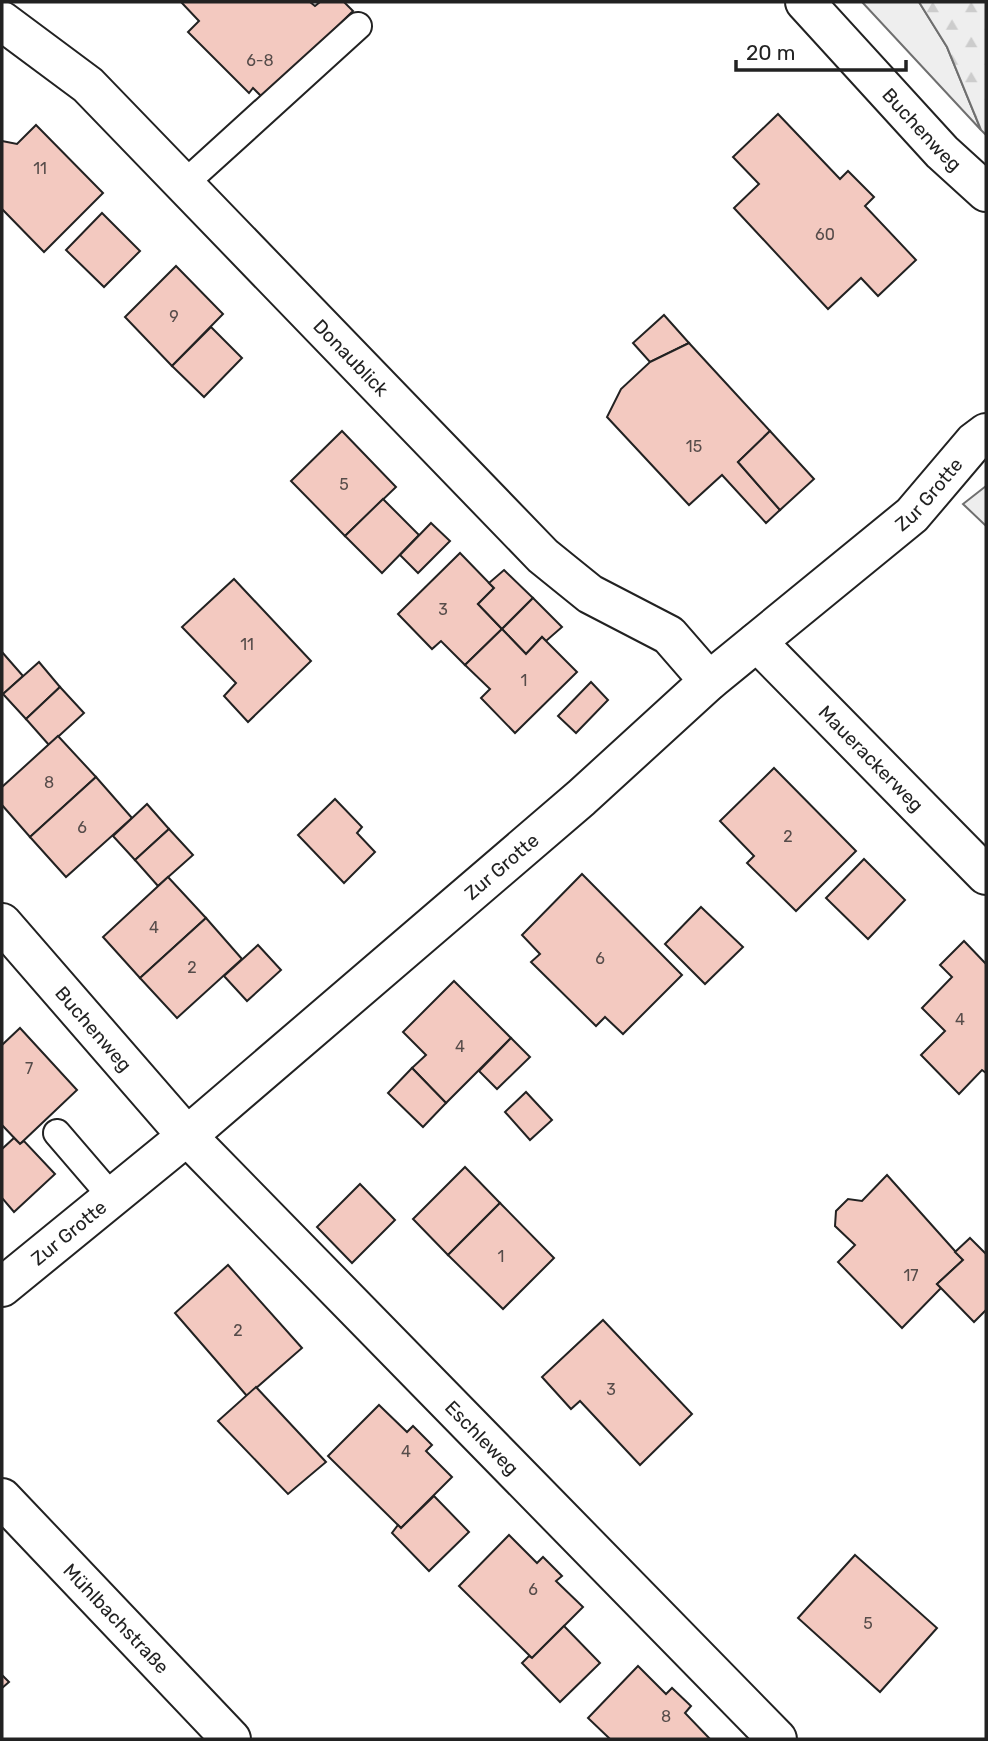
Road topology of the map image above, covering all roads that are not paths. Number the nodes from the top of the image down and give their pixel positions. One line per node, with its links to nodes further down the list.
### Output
1 (805, 2): 5 (street, Buchenweg)
2 (2, 21): 4 (street, Donaublick)
3 (358, 26): 4 (lane)
4 (184, 184): 8 (street, Donaublick)
5 (986, 192)
6 (986, 433): 7 (street, Zur Grotte)
7 (757, 642): 8 (street, Zur Grotte); 9 (street, Mauerackerweg)
8 (709, 681): 12 (street, Zur Grotte)
9 (986, 875)
10 (2, 923): 12 (street, Buchenweg)
11 (57, 1132): 13 (lane)
12 (187, 1136): 13 (street, Zur Grotte); 17 (street, Eschleweg)
13 (112, 1197): 14 (street, Zur Grotte)
14 (2, 1287)
15 (2, 1498): 16 (street, Mühlbachstraße)
16 (231, 1739)
17 (777, 1739)

